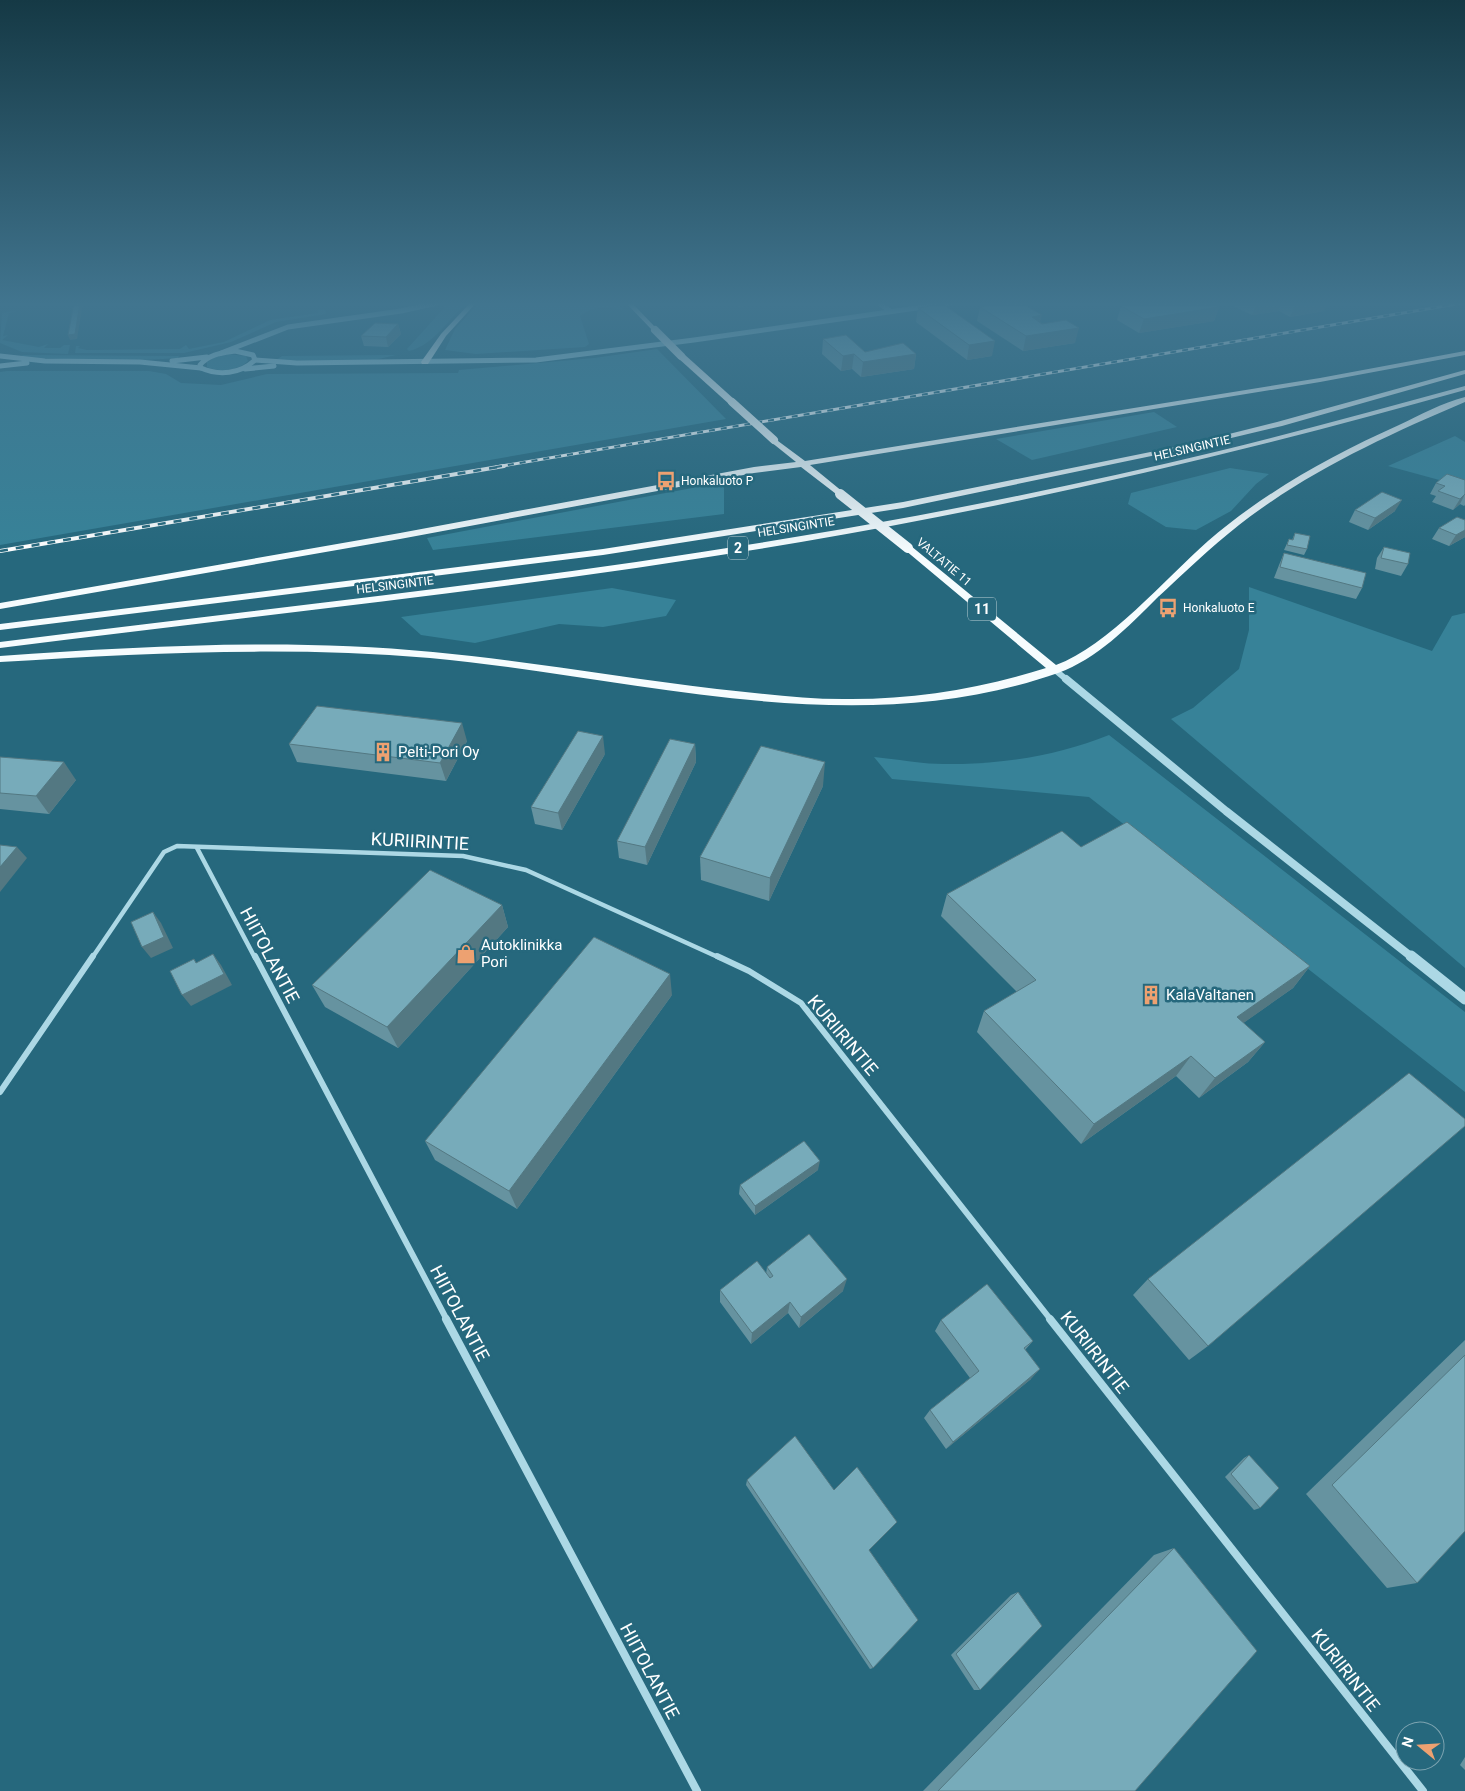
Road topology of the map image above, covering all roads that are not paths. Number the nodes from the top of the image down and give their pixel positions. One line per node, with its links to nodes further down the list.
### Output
1 (715, 387): 6 (highway, 11, bridge)
2 (1279, 387): 6 (highway)
3 (1414, 387): 8 (highway, HELSINGINTIE / 2)
4 (1465, 388): 9 (highway, HELSINGINTIE / 2)
5 (1465, 399): 11 (highway)
6 (802, 464): 7 (highway); 11 (highway, VALTATIE 11 / 11, bridge)
7 (0, 606)
8 (0, 627)
9 (0, 645)
10 (0, 660): 11 (highway)
11 (1055, 670): 13 (street)
12 (197, 848): 14 (street, KURIIRINTIE); 15 (street, HIITOLANTIE); 16 (street, KURIIRINTIE)
13 (1465, 999)
14 (0, 1092)
15 (697, 1791)
16 (1423, 1791)

